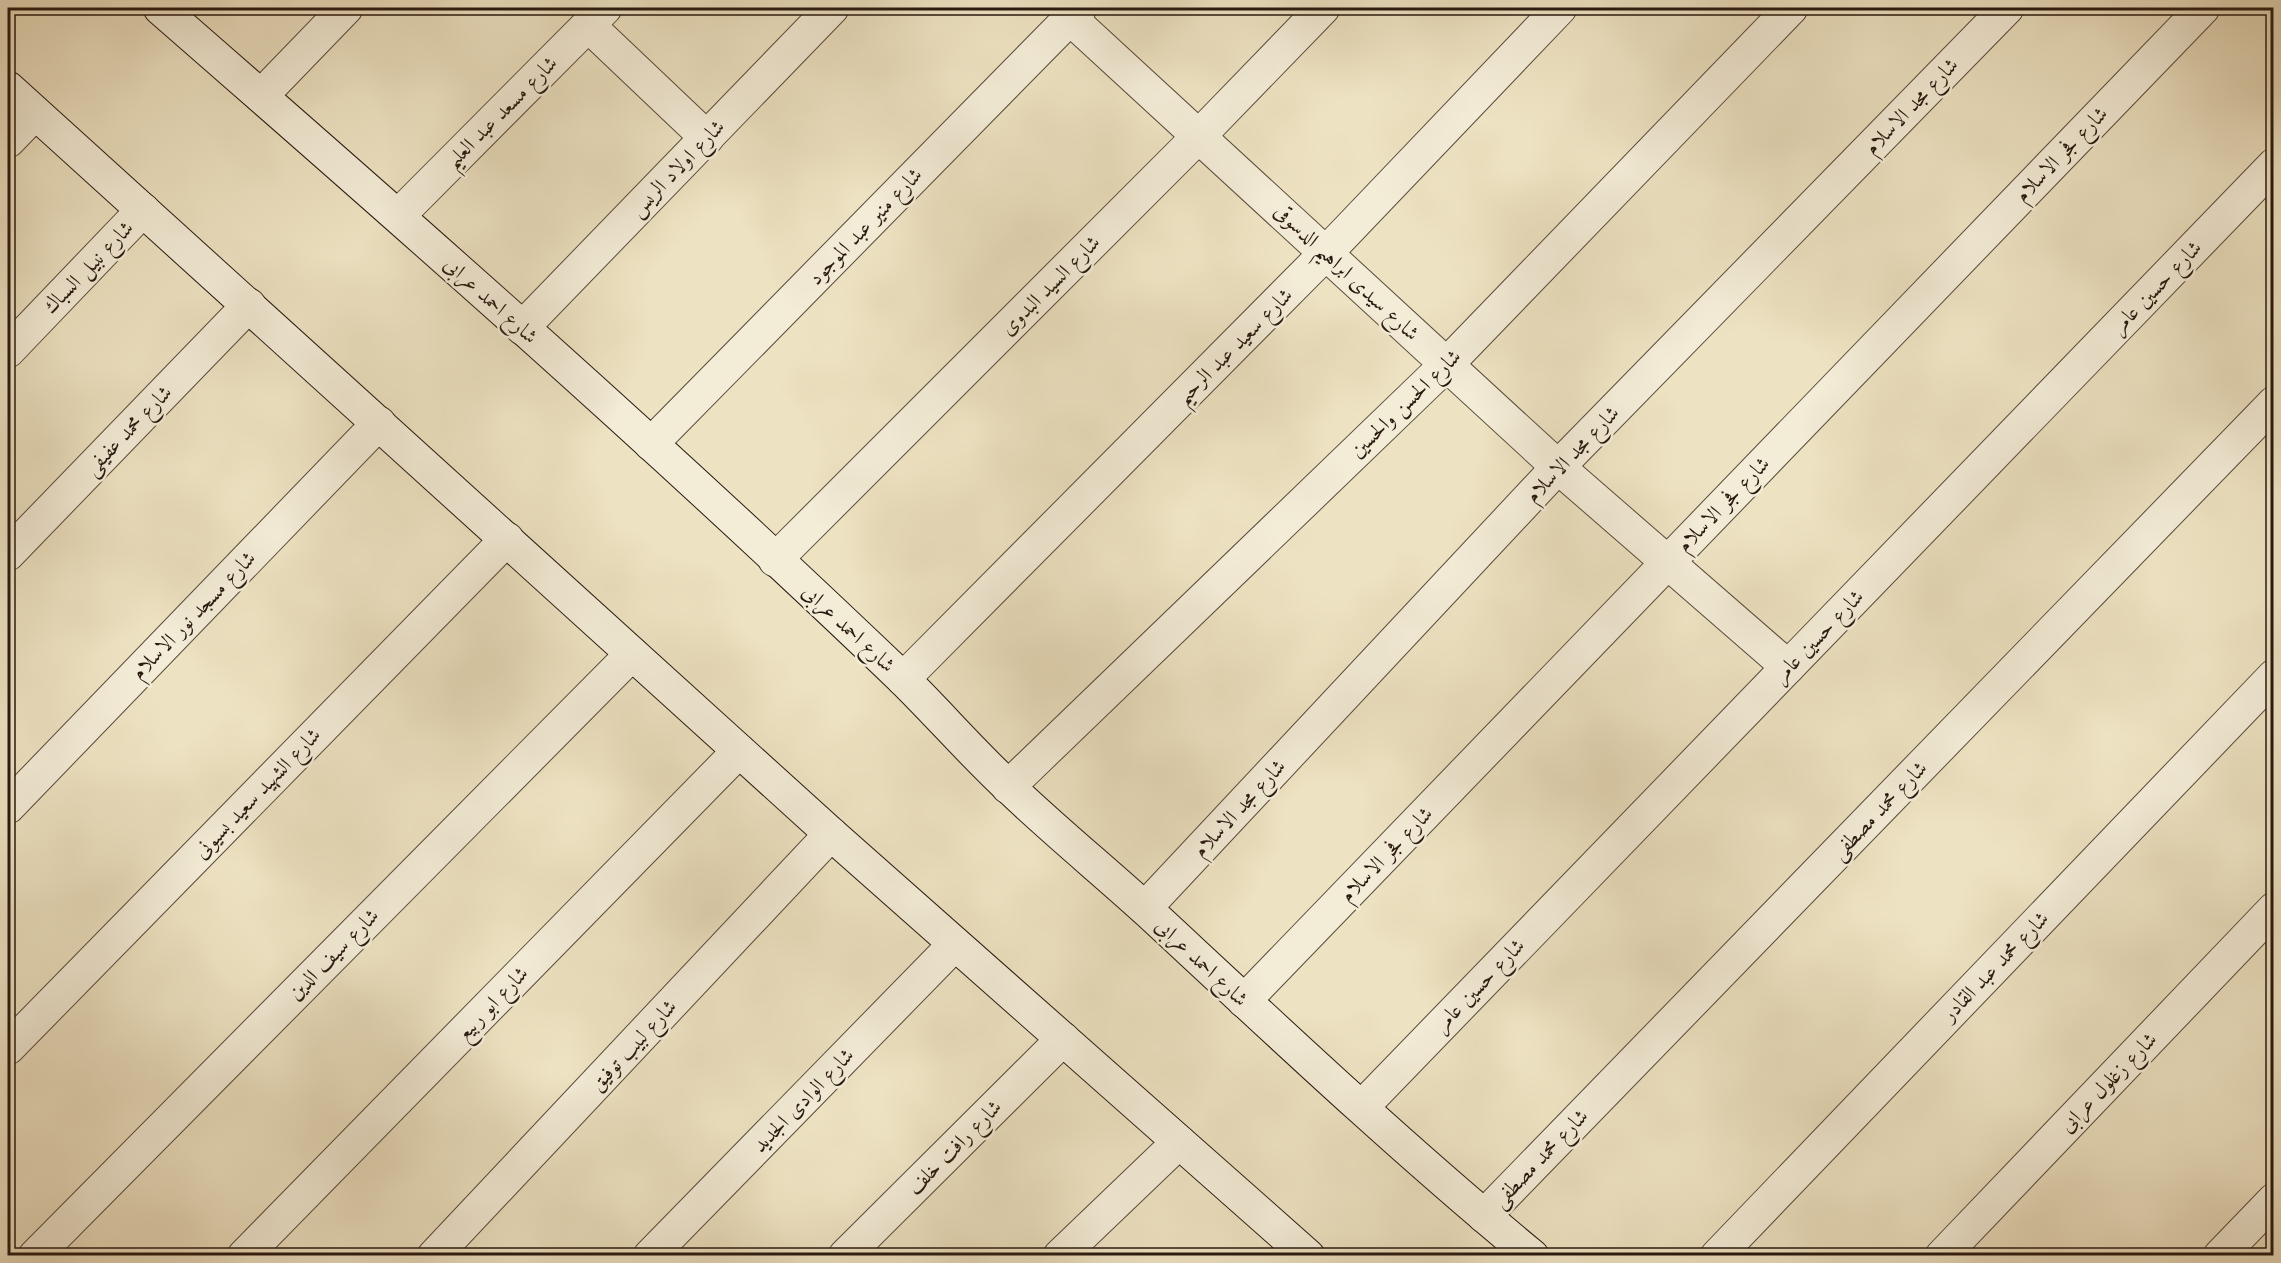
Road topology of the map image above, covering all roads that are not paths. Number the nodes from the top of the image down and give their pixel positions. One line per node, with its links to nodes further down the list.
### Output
1 (159, 8): 12 (street, شارع احمد عرابى)
2 (345, 8): 12 (street)
3 (832, 8): 15 (street, شارع اولاد الريس)
4 (1323, 8): 14 (street, شارع السيد البدوى)
5 (1560, 8): 20 (street, شارع سعيد عبد الرحيم)
6 (1791, 8): 24 (street, شارع الحسن والحسين)
7 (2007, 8): 28 (street, شارع مجد الاسلام)
8 (2203, 8): 32 (street, شارع فجر الاسلام)
9 (1075, 13): 14 (street, شارع سيدى ابراهيم الدسوقى); 27 (street, شارع منير عبد الموجود)
10 (596, 16): 15 (street); 19 (street, شارع مسعد عبد العليم)
11 (8, 88): 13 (street)
12 (261, 96): 19 (street, شارع احمد عرابى)
13 (35, 113): 16 (street); 18 (street)
14 (1199, 136): 20 (street, شارع سيدى ابراهيم الدسوقى); 31 (street, شارع السيد البدوى)
15 (707, 138): 22 (street, شارع اولاد الريس)
16 (8, 141)
17 (2274, 165): 34 (street, شارع حسين عامر)
18 (143, 210): 21 (street); 23 (street, شارع نبيل السباك)
19 (398, 216): 22 (street, شارع احمد عرابى)
20 (1326, 253): 24 (street, شارع سيدى ابراهيم الدسوقى); 36 (street, شارع سعيد عبد الرحيم)
21 (249, 305): 26 (street); 30 (street, شارع محمد عفيفى)
22 (522, 328): 27 (street, شارع احمد عرابى)
23 (8, 351)
24 (1447, 364): 28 (street, شارع سيدى ابراهيم الدسوقى); 38 (street, شارع الحسن والحسين)
25 (2274, 403): 50 (street, شارع محمد مصطفى)
26 (379, 423): 29 (street); 39 (street, شارع مسجد نور الاسلام)
27 (651, 444): 31 (street, شارع احمد عرابى)
28 (1558, 467): 32 (street, شارع سيدى ابراهيم الدسوقى); 41 (street, شارع مجد الاسلام)
29 (507, 539): 33 (street); 46 (street, شارع الشهيد سعيد بسيونى)
30 (8, 554)
31 (775, 560): 36 (street, شارع احمد عرابى)
32 (1668, 561): 34 (street, شارع سيدى ابراهيم الدسوقى); 44 (street, شارع فجر الاسلام)
33 (632, 654): 37 (street); 52 (street, شارع سيف الدين)
34 (1788, 667): 47 (street, شارع حسين عامر)
35 (2274, 676): 59 (street, شارع محمد عبد القادر)
36 (903, 679): 38 (street, شارع احمد عرابى)
37 (739, 751): 40 (street); 53 (street, شارع ابو ربيع)
38 (1008, 787): 41 (street, شارع احمد عرابى)
39 (8, 807)
40 (831, 834): 43 (street); 54 (street, شارع لبيب توفيق)
41 (1145, 908): 44 (street, شارع احمد عرابى)
42 (2274, 909): 60 (street, شارع زغلول عرابى)
43 (955, 944): 45 (street); 55 (street, شارع الوادى الجديد)
44 (1244, 1001): 47 (street, شارع احمد عرابى)
45 (1063, 1040): 48 (street); 56 (street, شارع رافت خلف)
46 (8, 1048)
47 (1362, 1107): 50 (street, شارع احمد عرابى)
48 (1179, 1142): 51 (street); 57 (street)
49 (2274, 1200): 61 (street)
50 (1484, 1216): 58 (street, شارع احمد عرابى)
51 (1300, 1253)
52 (35, 1256)
53 (244, 1256)
54 (434, 1256)
55 (650, 1256)
56 (845, 1256)
57 (1060, 1256)
58 (1532, 1256)
59 (1717, 1256)
60 (1942, 1256)
61 (2220, 1256)

